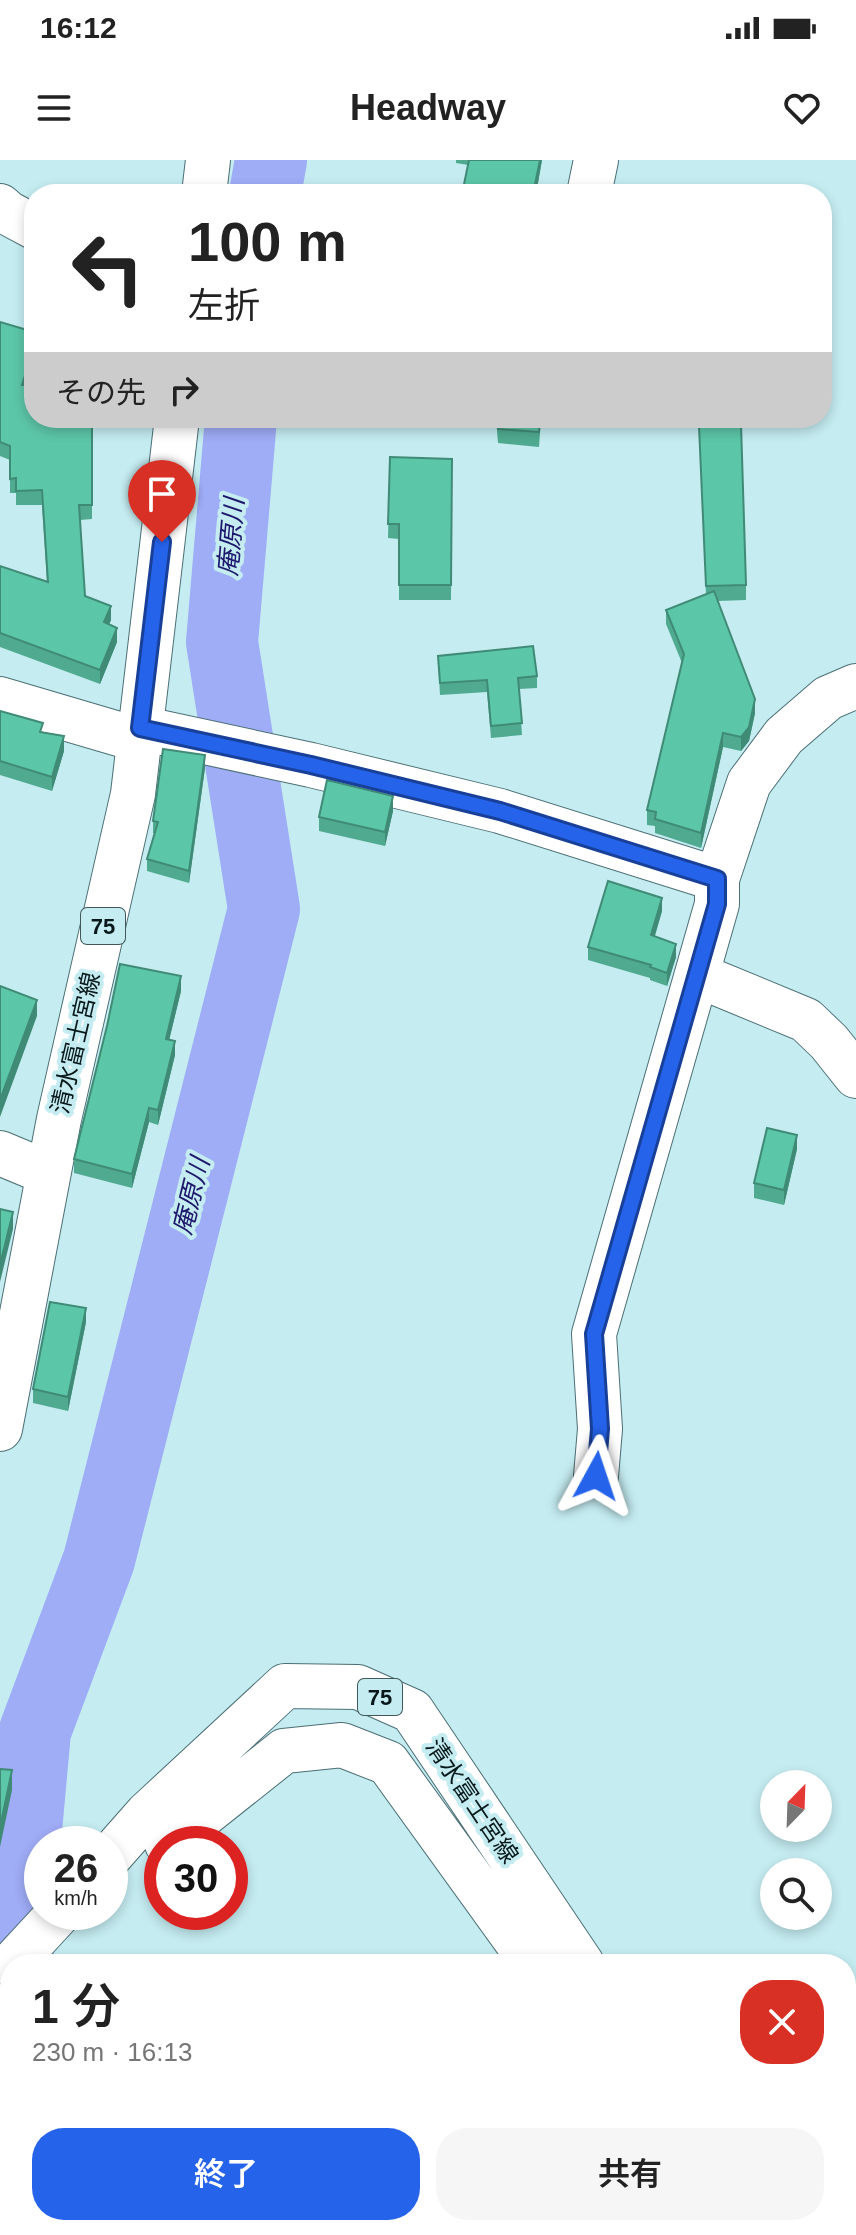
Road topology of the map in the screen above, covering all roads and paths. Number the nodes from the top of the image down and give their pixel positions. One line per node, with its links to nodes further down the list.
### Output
1 (208, 160): 3 (main road)
2 (596, 160): 4 (main road)
3 (205, 184)
4 (591, 184)
5 (0, 206): 6 (main road)
6 (24, 222)
7 (176, 428): 10 (main road, 清水富士宮線 / 75)
8 (856, 686): 11 (main road)
9 (0, 699): 10 (main road)
10 (140, 734): 11 (main road); 15 (main road, 清水富士宮線 / 75)
11 (717, 879): 12 (main road)
12 (697, 975): 13 (main road); 17 (main road)
13 (856, 1076)
14 (0, 1153): 15 (main road)
15 (48, 1173): 16 (main road, 清水富士宮線 / 75)
16 (0, 1429)
17 (596, 1476)
18 (189, 1826): 22 (main road, 清水富士宮線 / 75)
19 (128, 1836): 23 (main road, 清水富士宮線 / 75)
20 (45, 1930): 21 (main road)
21 (22, 1954)
22 (526, 1954)
23 (575, 1954)

